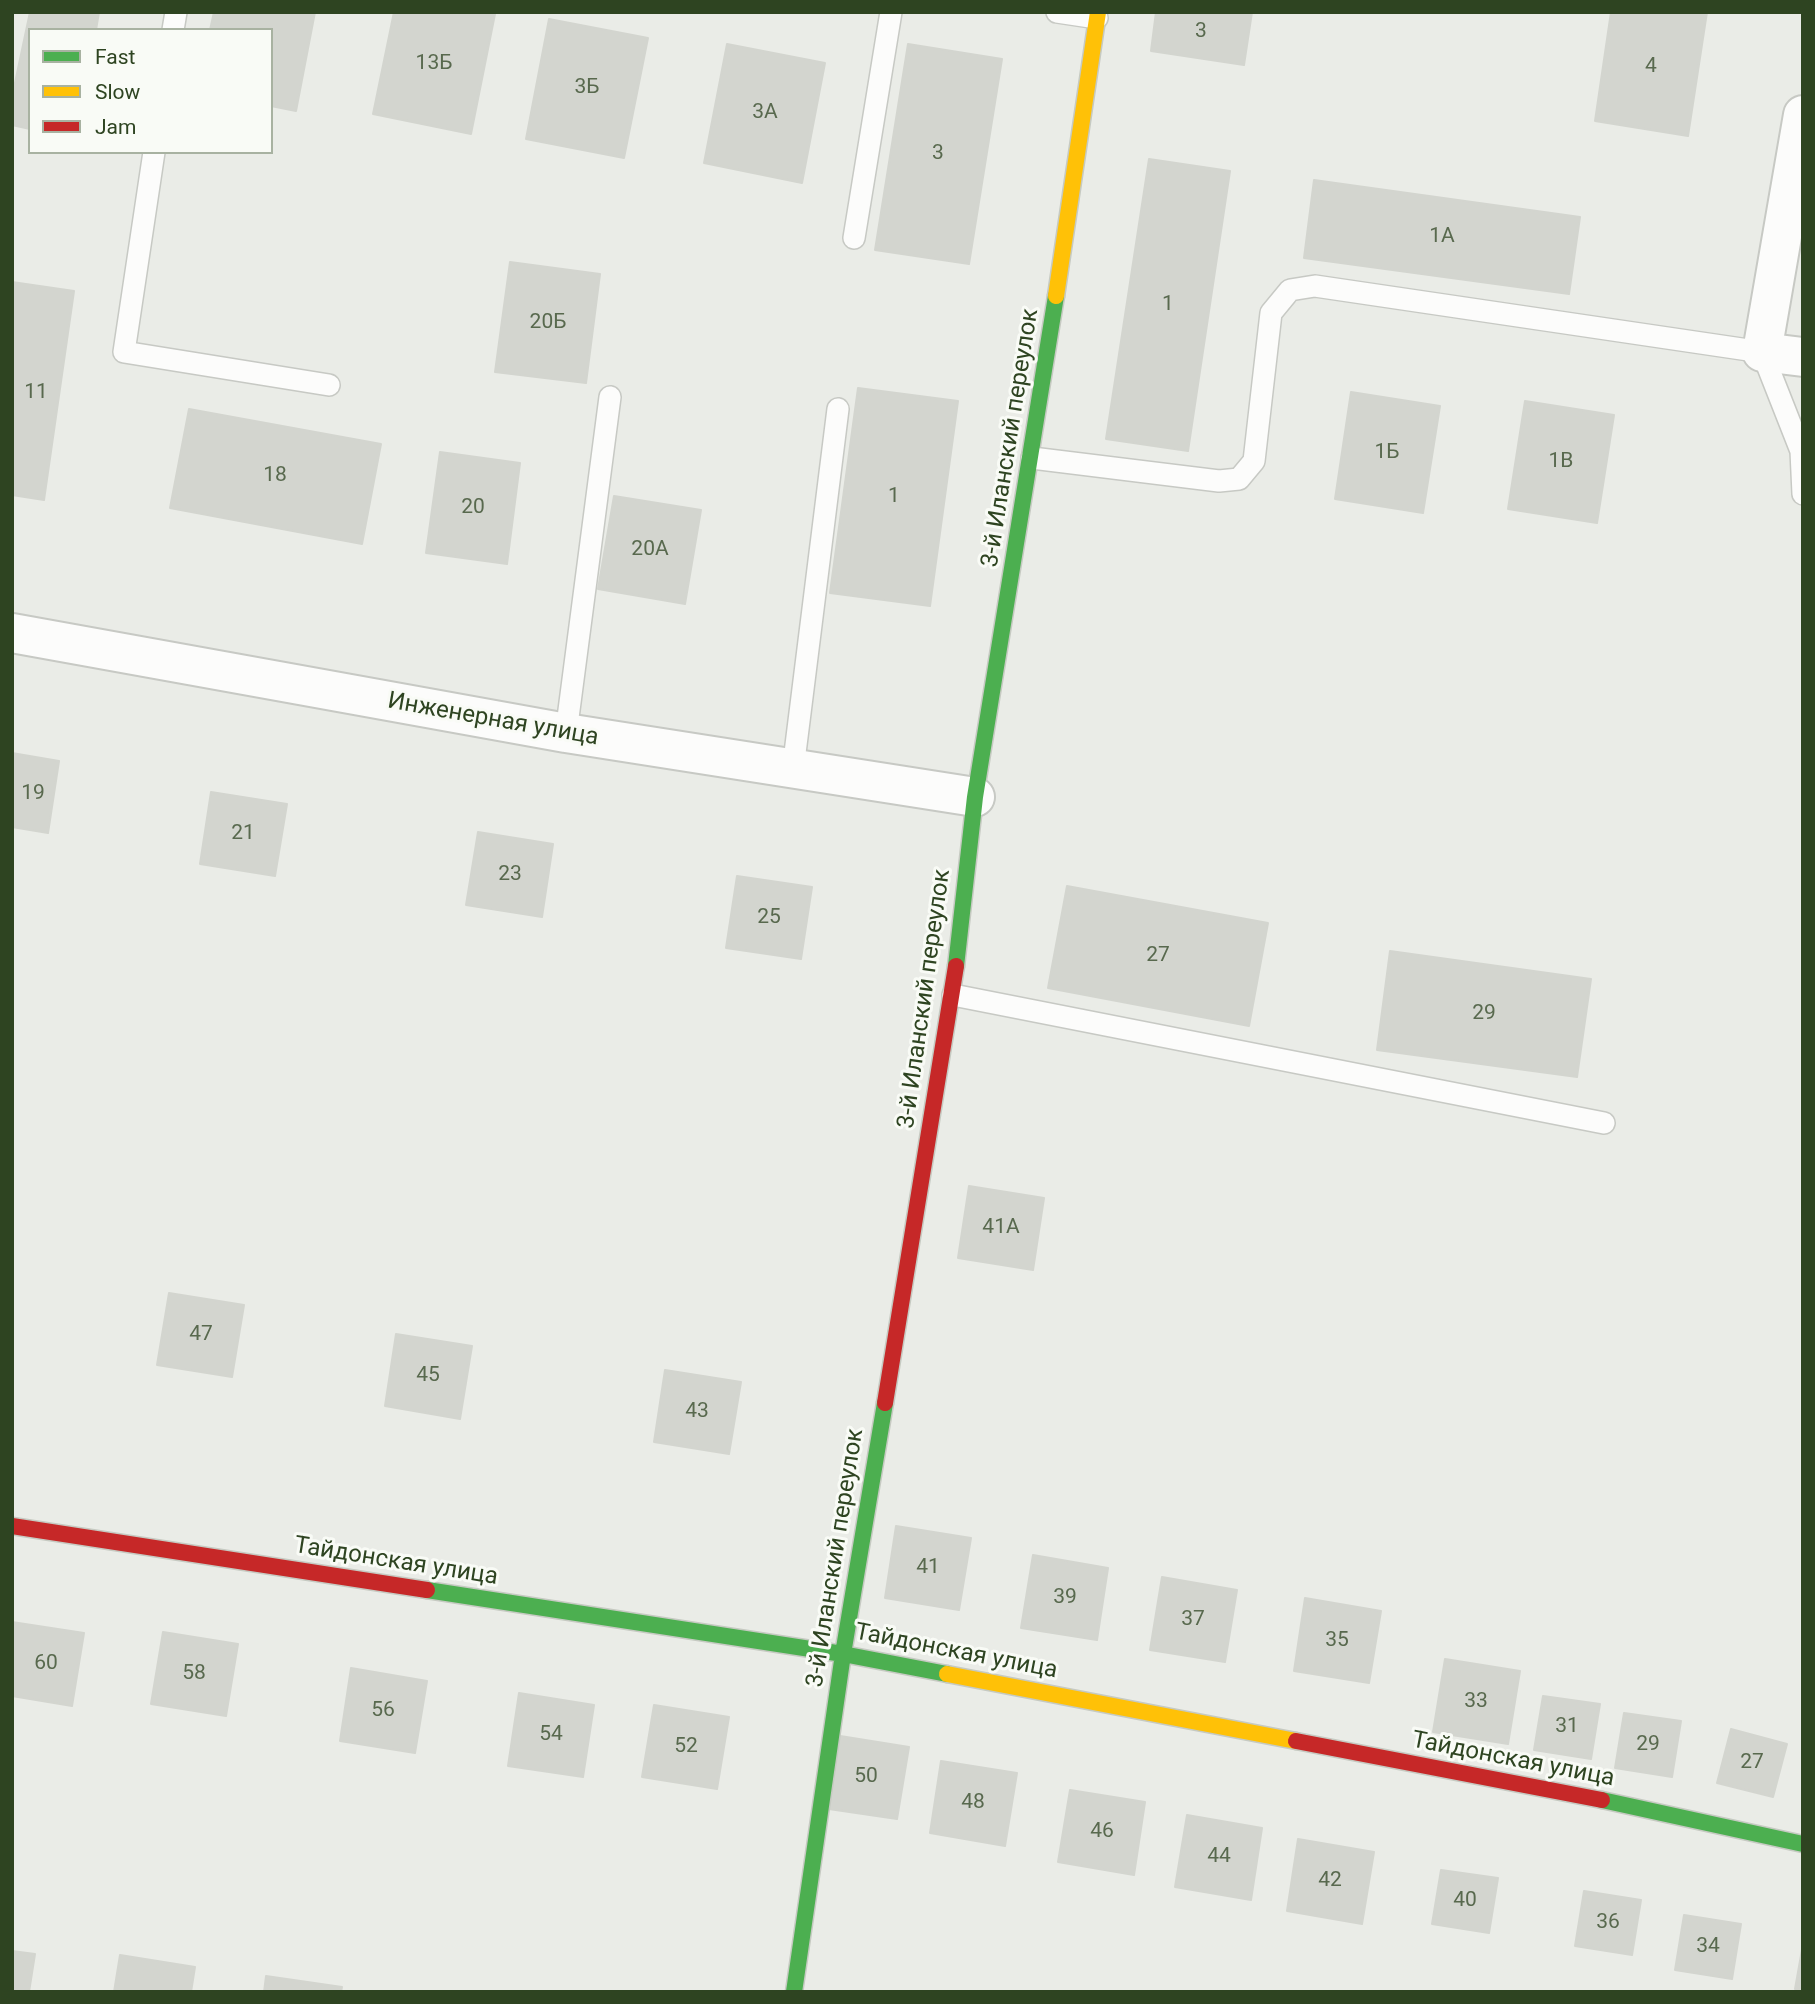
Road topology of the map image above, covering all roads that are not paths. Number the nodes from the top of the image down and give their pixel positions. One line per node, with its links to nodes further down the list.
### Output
1 (891, 12): 6 (lane)
2 (1057, 12): 3 (lane)
3 (1098, 15): 12 (street, 3-й Иланский переулок)
4 (1803, 115): 7 (street)
5 (154, 154): 9 (lane)
6 (854, 238)
7 (1762, 352): 8 (street); 12 (lane); 13 (lane)
8 (1803, 357)
9 (329, 385)
10 (610, 397): 15 (lane)
11 (838, 409): 16 (lane)
12 (1032, 458): 17 (street, 3-й Иланский переулок)
13 (1803, 494)
14 (12, 633): 15 (street, Инженерная улица)
15 (566, 733): 16 (street, Инженерная улица)
16 (793, 769): 17 (street, Инженерная улица)
17 (975, 797): 18 (street, 3-й Иланский переулок)
18 (953, 995): 19 (lane); 21 (street, 3-й Иланский переулок)
19 (1604, 1123)
20 (12, 1526): 21 (street, Тайдонская улица)
21 (843, 1654): 22 (street, Тайдонская улица); 23 (street, 3-й Иланский переулок)
22 (1803, 1844)
23 (794, 1992)

